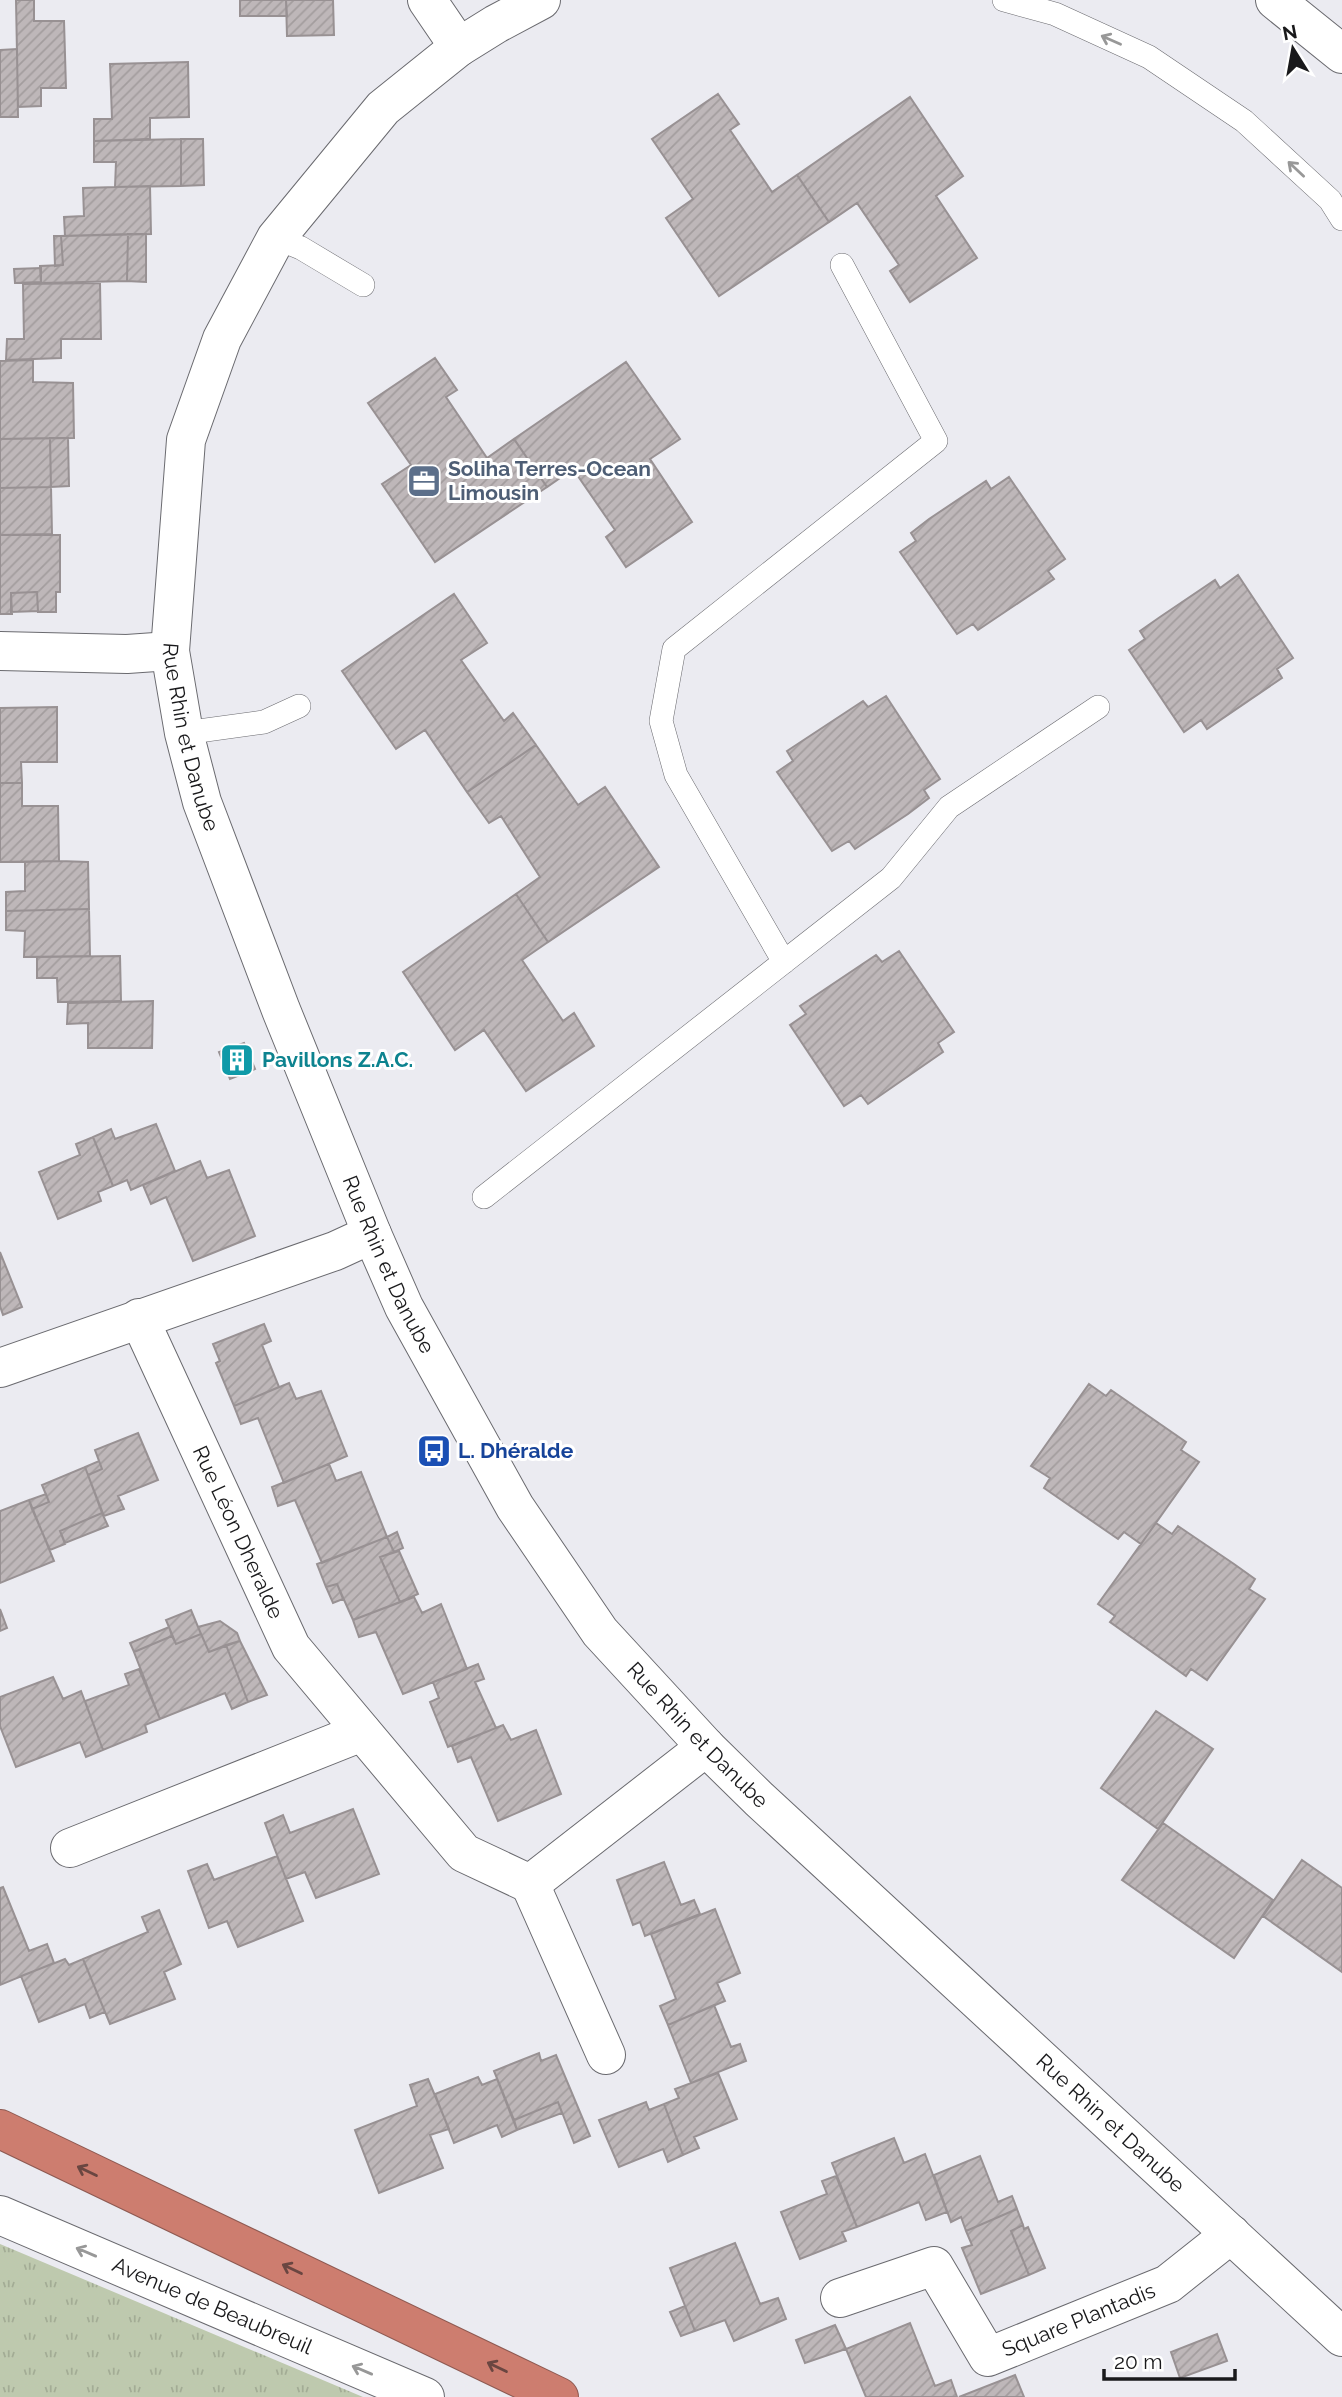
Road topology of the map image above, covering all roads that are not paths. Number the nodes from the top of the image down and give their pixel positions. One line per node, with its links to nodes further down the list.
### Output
1 (427, 0): 6 (street)
2 (541, 0): 5 (street, Rue Rhin et Danube)
3 (1004, 0): 8 (lane, one-way to 3)
4 (1275, 0): 7 (street)
5 (488, 12): 6 (street, Rue Rhin et Danube)
6 (459, 47): 9 (street, Rue Rhin et Danube)
7 (1342, 54)
8 (1342, 219)
9 (276, 238): 11 (lane); 13 (street, Rue Rhin et Danube)
10 (842, 265): 17 (lane)
11 (363, 285)
12 (0, 651): 13 (street)
13 (170, 651): 16 (street, Rue Rhin et Danube)
14 (299, 706): 16 (lane)
15 (1097, 707): 17 (lane)
16 (184, 733): 19 (street, Rue Rhin et Danube)
17 (784, 961): 18 (lane)
18 (484, 1197)
19 (372, 1234): 20 (street); 23 (street, Rue Rhin et Danube)
20 (139, 1318): 21 (street); 22 (street, Rue Léon Dheralde)
21 (0, 1368)
22 (362, 1732): 24 (street); 25 (street, Rue Léon Dheralde)
23 (706, 1747): 25 (street); 29 (street, Rue Rhin et Danube)
24 (70, 1848)
25 (530, 1884): 26 (street)
26 (606, 2054)
27 (0, 2129): 33 (highway, one-way to 27)
28 (0, 2215): 32 (street, Avenue de Beaubreuil, one-way to 28)
29 (1231, 2234): 30 (street, Square Plantadis); 31 (street, Rue Rhin et Danube)
30 (841, 2298)
31 (1342, 2337)
32 (425, 2397)
33 (559, 2397)

